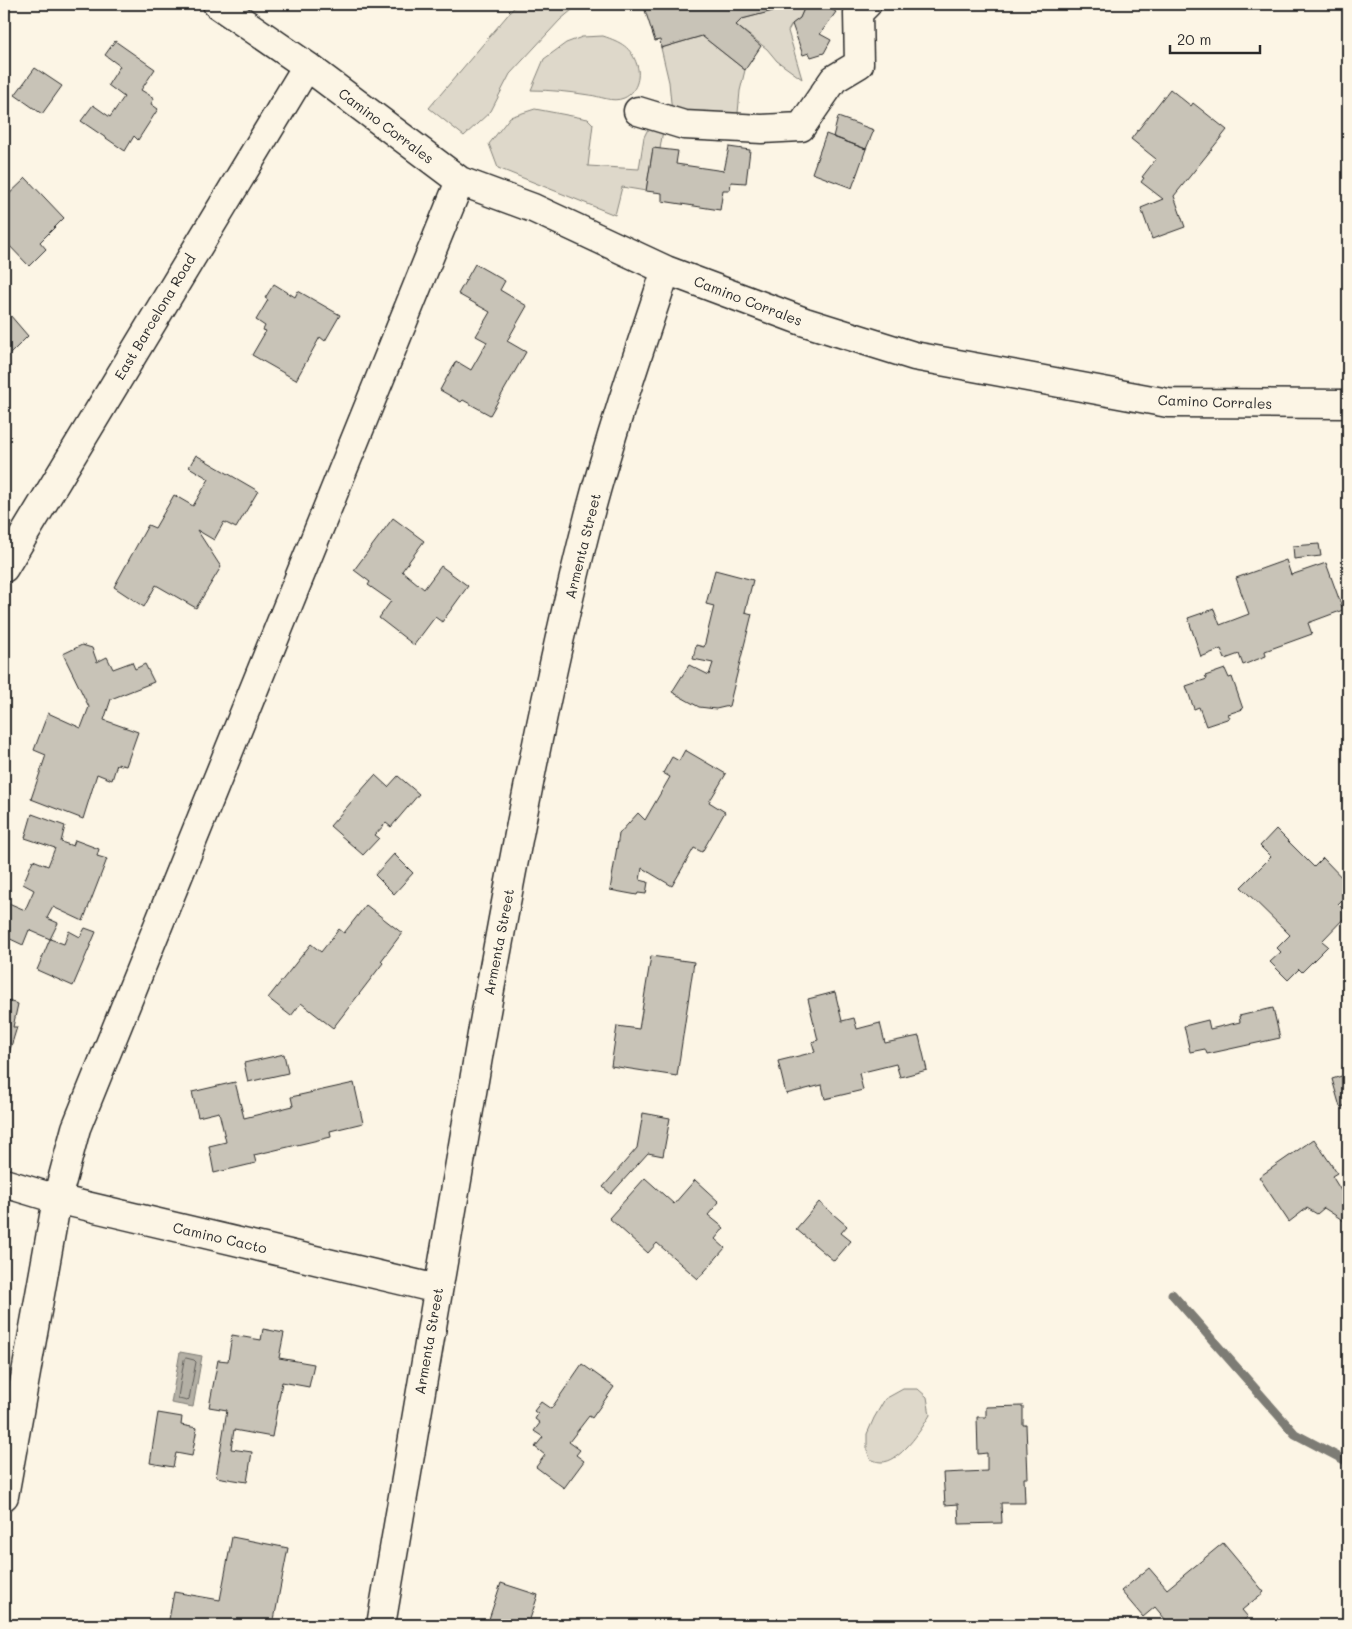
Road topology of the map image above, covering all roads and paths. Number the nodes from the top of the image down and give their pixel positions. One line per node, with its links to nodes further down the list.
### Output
1 (218, 4): 3 (street, Camino Corrales)
2 (867, 4): 4 (street)
3 (307, 66): 5 (street, Camino Corrales); 8 (street, East Barcelona Road)
4 (638, 111)
5 (460, 181): 6 (street, Camino Corrales); 10 (street)
6 (666, 270): 7 (street, Camino Corrales); 11 (street, Armenta Street)
7 (1348, 404)
8 (4, 568)
9 (4, 1183): 10 (street, Camino Cacto)
10 (57, 1199): 11 (street, Camino Cacto); 12 (street)
11 (438, 1289): 13 (street, Armenta Street)
12 (4, 1496)
13 (381, 1625)

